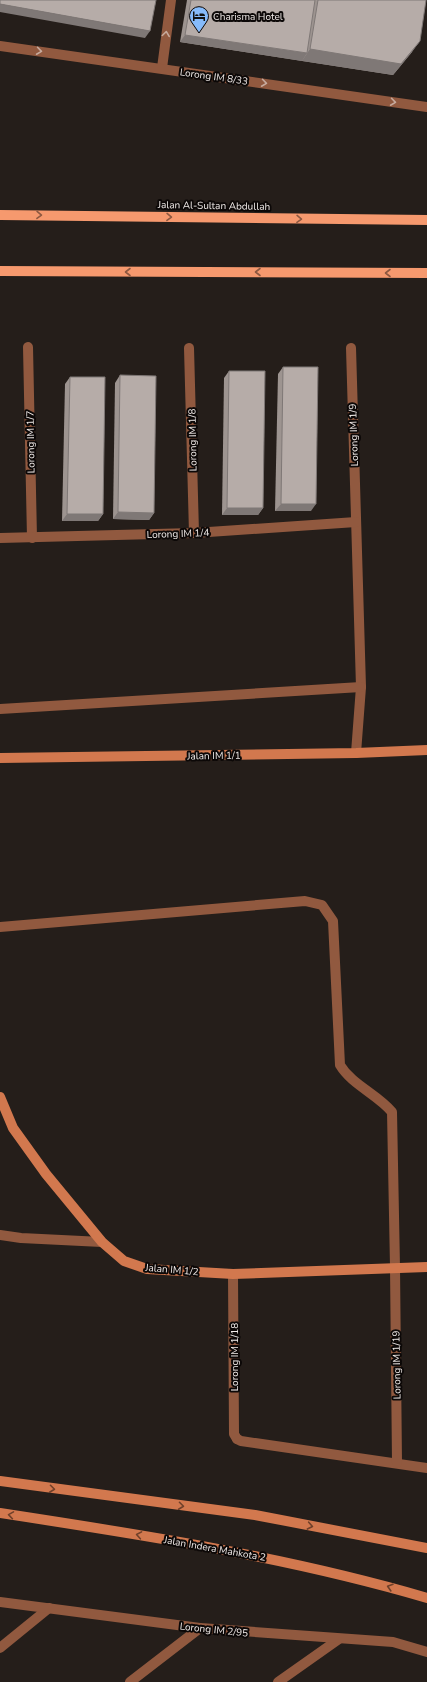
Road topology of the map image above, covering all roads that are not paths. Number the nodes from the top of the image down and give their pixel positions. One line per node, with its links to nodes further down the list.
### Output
1 (171, 0): 3 (street, one-way to 1)
2 (0, 46): 3 (street, Lorong IM 8/33, one-way to 3)
3 (162, 68): 4 (street, Lorong IM 8/33, one-way to 4)
4 (427, 107)
5 (0, 215): 6 (main road, Jalan Al-Sultan Abdullah, one-way to 6)
6 (427, 220)
7 (0, 271): 8 (main road, one-way to 7)
8 (427, 274)
9 (28, 347): 15 (street, Lorong IM 1/7)
10 (189, 348): 13 (street, Lorong IM 1/8)
11 (351, 348): 12 (street, Lorong IM 1/9)
12 (356, 522): 13 (street, Lorong IM 1/4); 16 (street, Lorong IM 1/9)
13 (194, 533): 15 (street, Lorong IM 1/4)
14 (0, 538): 15 (street, Lorong IM 1/4)
15 (32, 538)
16 (361, 687): 17 (street); 19 (street, Lorong IM 1/9)
17 (0, 709)
18 (427, 750): 19 (street, Jalan IM 1/1)
19 (356, 753): 20 (street, Jalan IM 1/1)
20 (0, 758)
21 (0, 927): 26 (street, Lorong IM 1/19)
22 (0, 1097): 23 (street, Jalan IM 1/2)
23 (1, 1108): 25 (street, Jalan IM 1/2)
24 (0, 1235): 25 (street)
25 (102, 1242): 28 (street, Jalan IM 1/2)
26 (395, 1267): 27 (street, Jalan IM 1/2); 28 (street, Jalan IM 1/2); 29 (street, Lorong IM 1/19)
27 (427, 1267)
28 (233, 1274): 29 (street, Lorong IM 1/18)
29 (398, 1463): 30 (street)
30 (427, 1468)
31 (0, 1481): 33 (street, one-way to 33)
32 (0, 1513): 34 (street, Jalan Indera Mahkota 2, one-way to 32)
33 (427, 1548)
34 (427, 1598)
35 (0, 1602): 36 (street, Lorong IM 2/95)
36 (49, 1608): 37 (street, Lorong IM 2/95); 39 (street)
37 (200, 1628): 38 (street, Lorong IM 2/95); 41 (street)
38 (339, 1639): 40 (street, Lorong IM 2/95); 42 (street)
39 (0, 1648)
40 (427, 1652)
41 (130, 1682)
42 (278, 1682)

